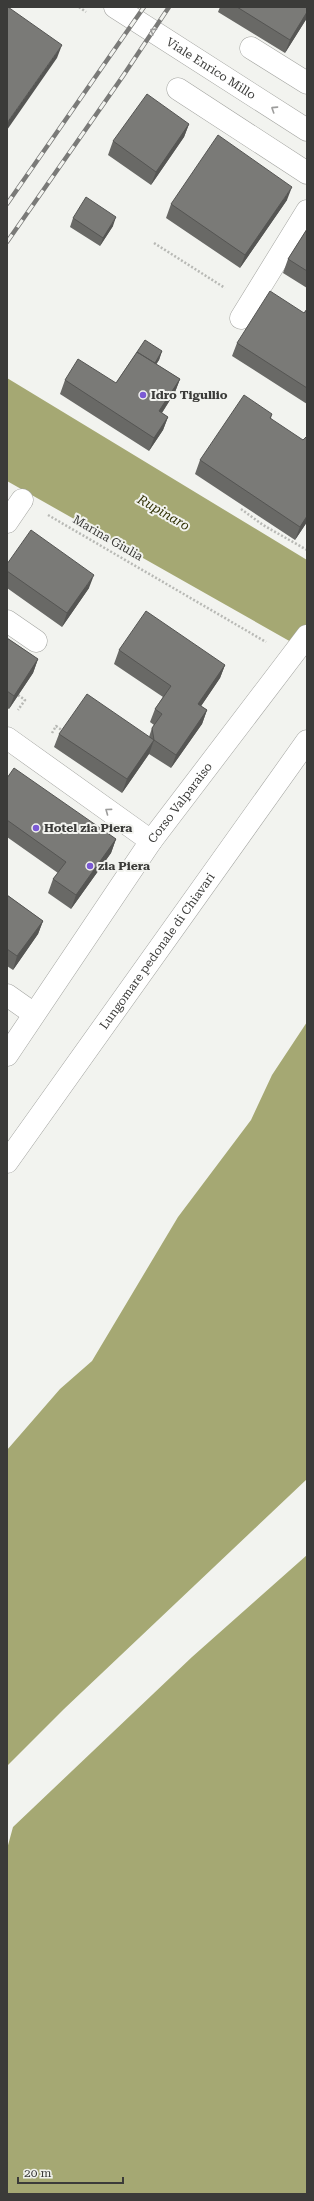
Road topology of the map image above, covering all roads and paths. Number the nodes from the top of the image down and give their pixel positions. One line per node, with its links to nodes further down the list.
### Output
1 (115, 7): 5 (street, Viale Enrico Millo, one-way to 1)
2 (251, 48): 3 (street)
3 (307, 83)
4 (178, 90): 6 (street)
5 (307, 130)
6 (307, 173)
7 (307, 211): 9 (street)
8 (154, 243): 9 (path)
9 (245, 312)
10 (22, 500): 12 (street); 17 (path, Marina Giulia)
11 (241, 509): 13 (path)
12 (7, 522)
13 (307, 550)
14 (7, 621): 16 (street)
15 (307, 636): 17 (street, Corso Valparaiso)
16 (36, 641)
17 (292, 657): 20 (street, Corso Valparaiso)
18 (7, 738): 20 (street, one-way to 18)
19 (307, 740): 24 (street, Lungomare pedonale di Chiavari)
20 (151, 841): 22 (street, Corso Valparaiso)
21 (7, 995): 22 (street)
22 (34, 1014): 23 (street, Corso Valparaiso)
23 (7, 1055)
24 (7, 1162)

